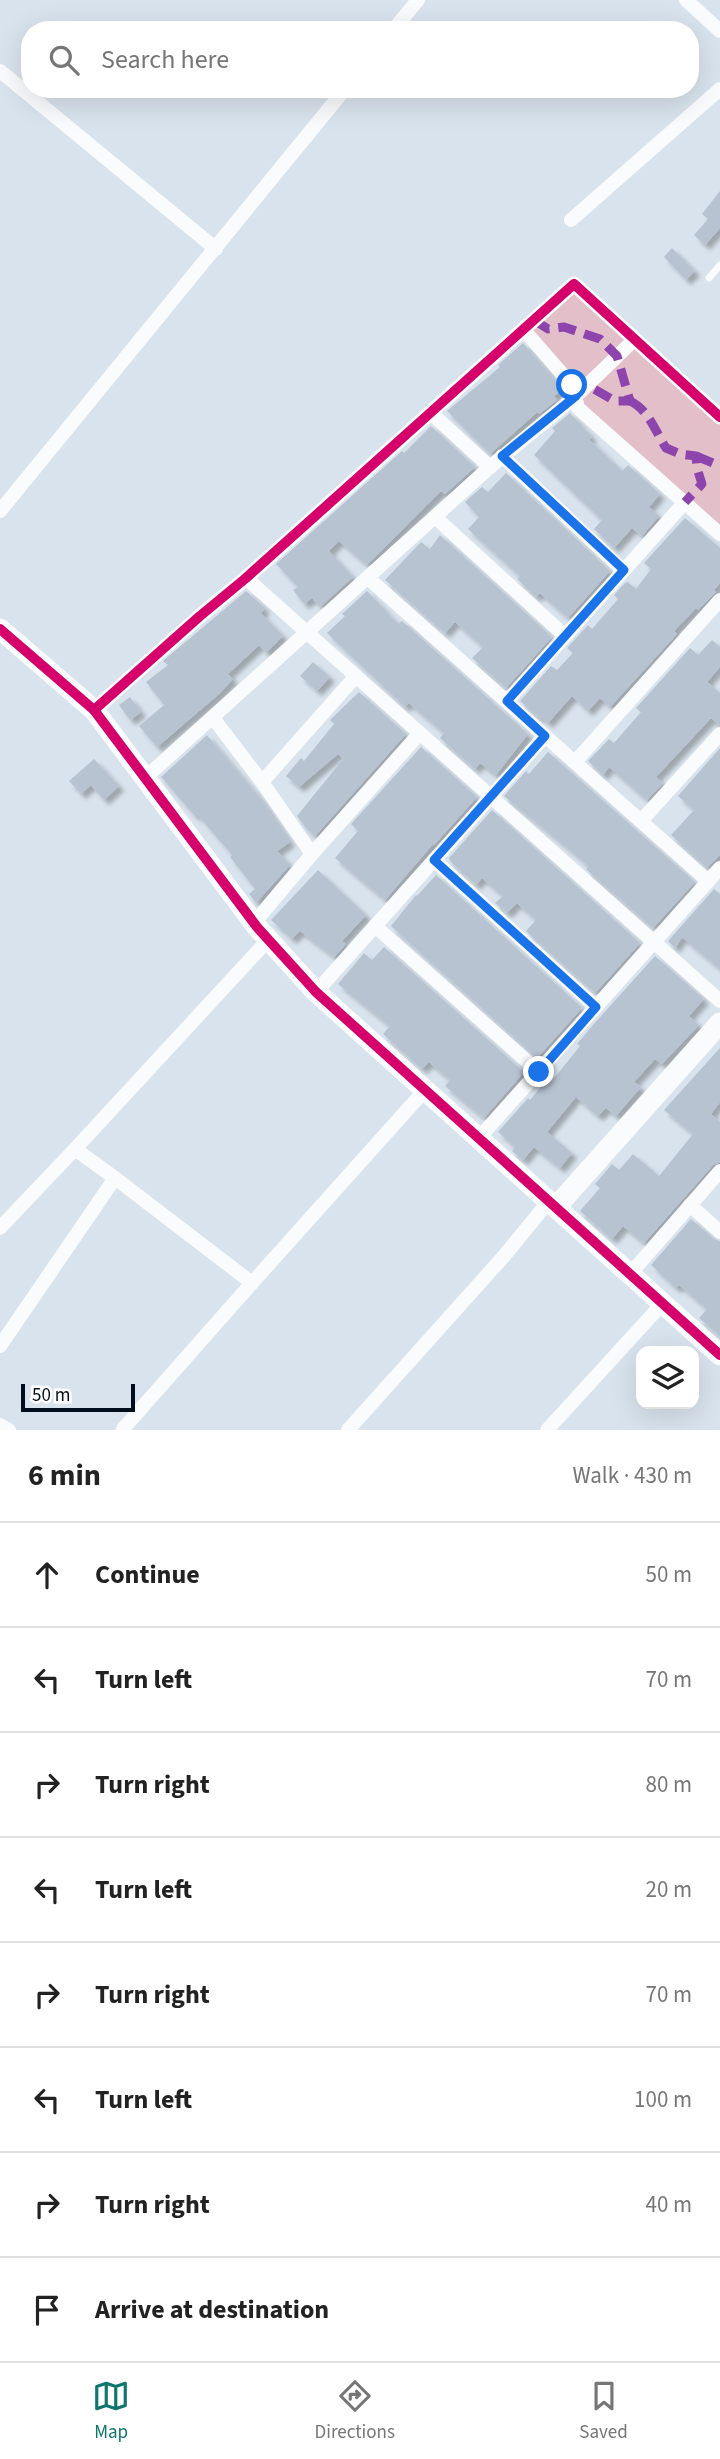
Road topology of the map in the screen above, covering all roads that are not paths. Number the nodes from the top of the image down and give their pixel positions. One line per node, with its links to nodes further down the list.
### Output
1 (418, 0): 3 (street)
2 (686, 0): 4 (street)
3 (400, 21)
4 (720, 31)
5 (0, 71): 6 (street)
6 (21, 88)
7 (720, 89): 10 (street)
8 (33, 98): 11 (street)
9 (338, 98): 11 (street)
10 (571, 220)
11 (216, 249): 22 (street)
12 (720, 265): 13 (lane)
13 (709, 278)
14 (523, 329): 15 (street); 16 (street); 17 (street)
15 (635, 339): 16 (street); 18 (street)
16 (576, 396): 19 (street); 21 (street)
17 (431, 413): 20 (street); 26 (street)
18 (720, 417)
19 (502, 456): 20 (street); 25 (street)
20 (490, 467): 23 (street)
21 (685, 502): 24 (street); 25 (street)
22 (0, 511)
23 (435, 517): 27 (street); 31 (street)
24 (720, 534)
25 (624, 570): 31 (street)
26 (246, 578): 30 (street); 34 (street)
27 (368, 578): 30 (street); 33 (street)
28 (720, 600): 39 (street)
29 (0, 629): 34 (street)
30 (308, 633): 32 (street); 35 (street)
31 (565, 636): 33 (street)
32 (356, 676): 36 (street); 41 (street)
33 (507, 701): 38 (street)
34 (94, 710): 40 (street)
35 (213, 718): 40 (street); 41 (street)
36 (420, 733): 42 (street); 44 (street)
37 (720, 734): 43 (street)
38 (545, 736): 39 (street); 42 (street)
39 (575, 762): 43 (street)
40 (145, 778): 48 (street)
41 (262, 782): 44 (street)
42 (491, 796): 45 (street); 51 (street)
43 (641, 821): 47 (street)
44 (312, 854): 48 (street)
45 (434, 860): 49 (street); 54 (street)
46 (720, 868): 47 (street)
47 (708, 881): 51 (street)
48 (254, 923): 50 (street)
49 (375, 926): 52 (street); 56 (street)
50 (268, 940): 52 (street); 59 (street)
51 (654, 942): 53 (street); 54 (street)
52 (316, 992): 57 (street)
53 (720, 1002)
54 (596, 1007): 56 (street)
55 (720, 1023): 62 (street)
56 (539, 1072): 58 (street)
57 (425, 1090): 58 (street); 67 (street)
58 (479, 1138): 62 (street)
59 (75, 1149): 61 (street); 64 (street)
60 (720, 1171): 63 (street)
61 (115, 1178): 67 (street); 69 (street)
62 (552, 1204): 66 (street); 74 (street)
63 (690, 1205): 65 (street); 66 (street)
64 (0, 1228)
65 (720, 1232)
66 (630, 1274): 68 (street)
67 (252, 1283): 73 (street)
68 (663, 1303): 70 (street); 75 (street)
69 (0, 1346)
70 (720, 1354)
71 (0, 1424): 72 (street)
72 (9, 1430)
73 (123, 1430)
74 (348, 1430)
75 (547, 1430)

